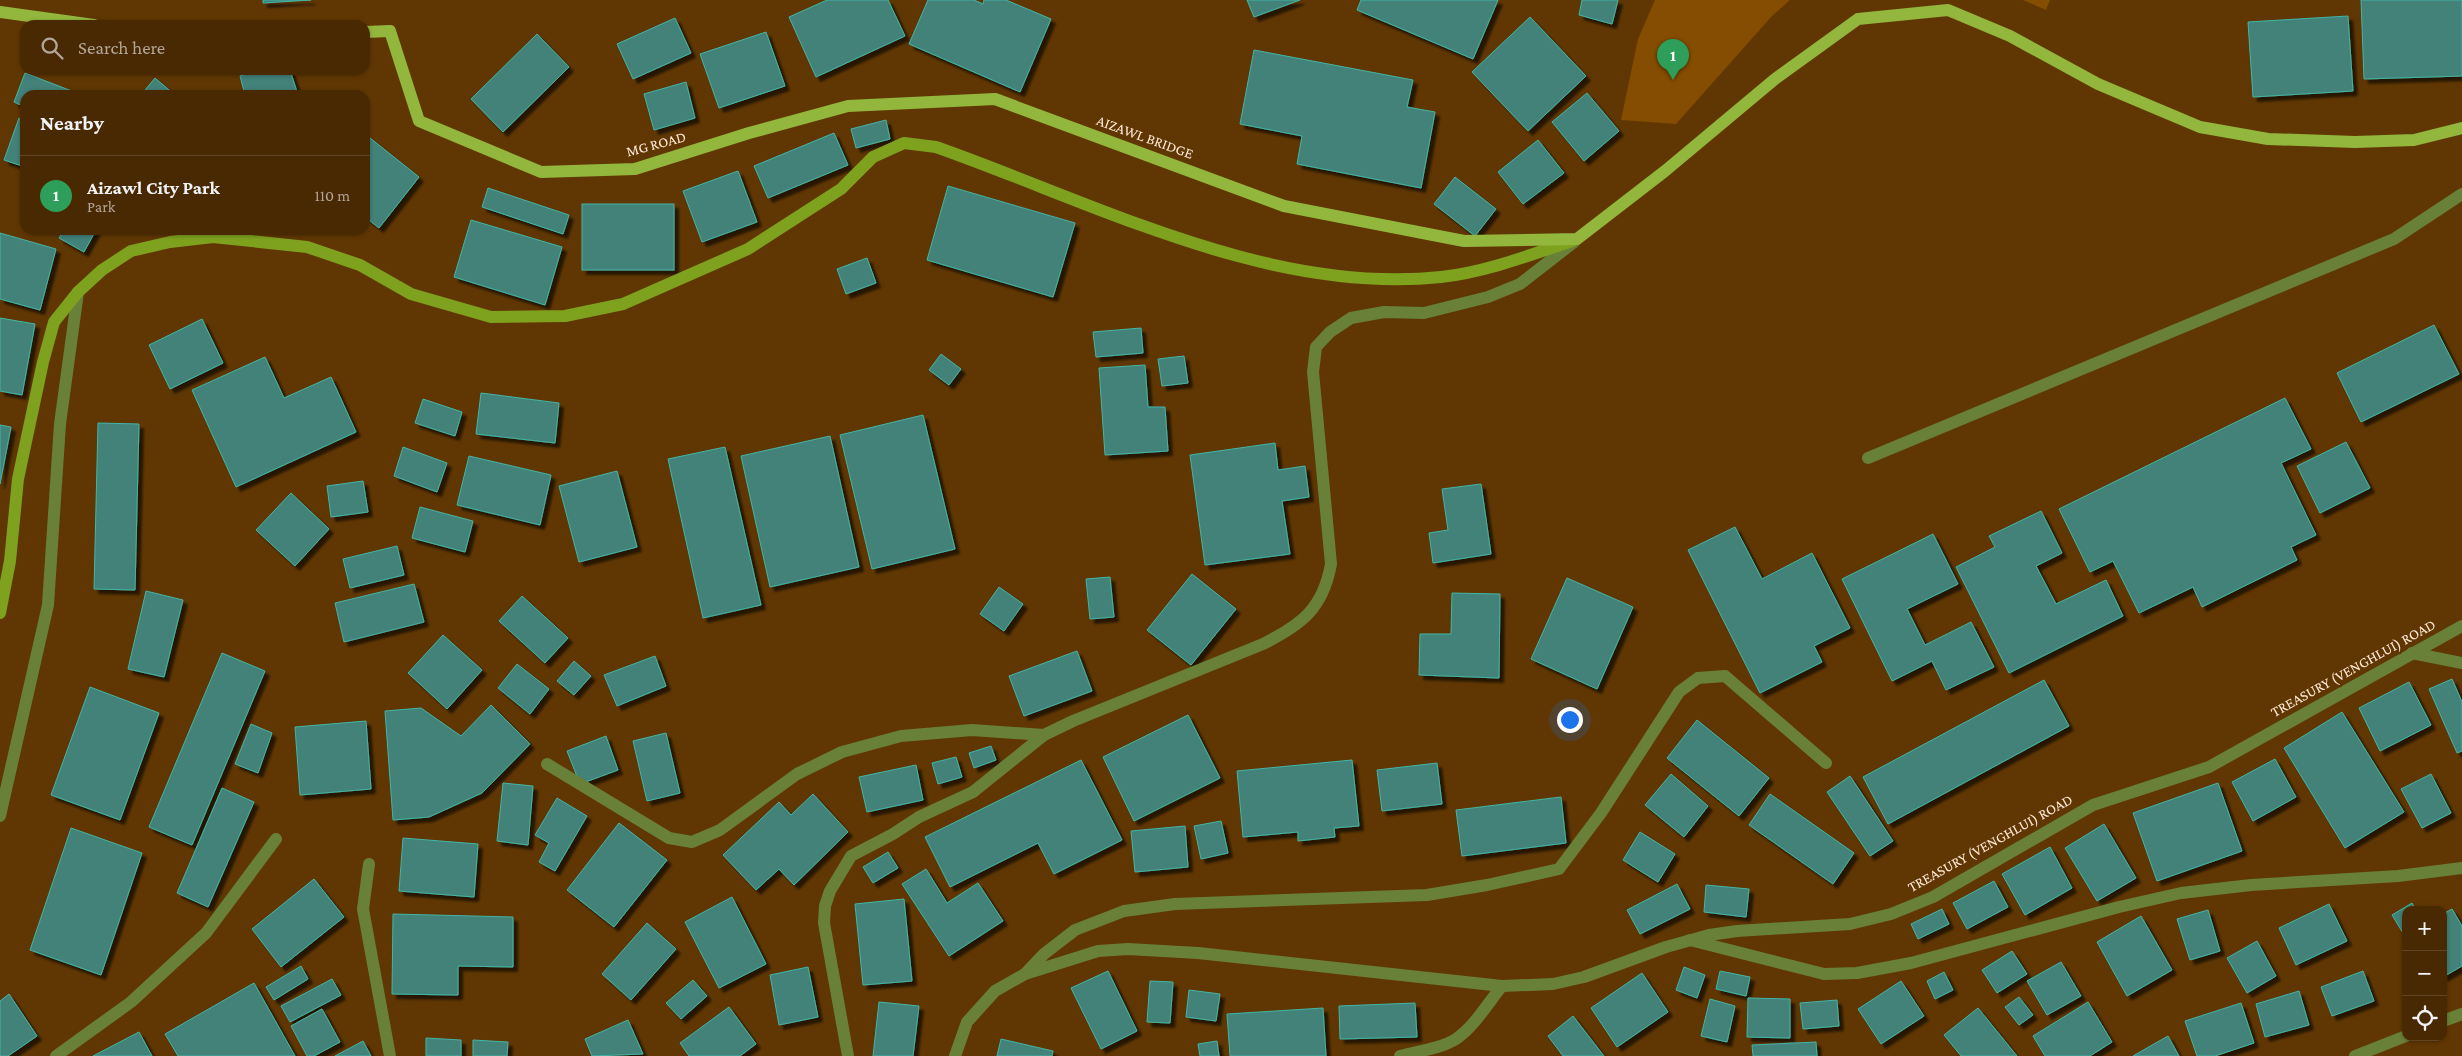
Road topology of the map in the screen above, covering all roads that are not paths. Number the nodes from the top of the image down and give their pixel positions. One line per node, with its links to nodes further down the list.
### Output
1 (0, 12): 2 (main road)
2 (58, 20)
3 (370, 32): 4 (main road, MG ROAD)
4 (995, 99): 7 (main road, AIZAWL BRIDGE)
5 (2462, 128): 7 (main road)
6 (2462, 194): 9 (street)
7 (1577, 239): 8 (main road); 14 (street)
8 (78, 292): 10 (main road); 17 (street)
9 (1868, 458)
10 (0, 613)
11 (2462, 626): 12 (street, TREASURY (VENGHLUI) ROAD)
12 (2412, 653): 13 (street); 21 (street, TREASURY (VENGHLUI) ROAD)
13 (2462, 663)
14 (1044, 735): 16 (street); 29 (street)
15 (1826, 763): 22 (street)
16 (547, 764)
17 (0, 816)
18 (276, 839): 27 (street)
19 (369, 864): 28 (street)
20 (2462, 868): 21 (street)
21 (1690, 940): 23 (street, TREASURY (VENGHLUI) ROAD)
22 (1025, 974): 23 (street, TREASURY (VENGHLUI) ROAD); 30 (street)
23 (1502, 986): 31 (street)
24 (2462, 1014): 25 (street)
25 (2447, 1020)
26 (2402, 1038): 32 (street)
27 (56, 1056)
28 (390, 1056)
29 (848, 1056)
30 (956, 1056)
31 (1400, 1056)
32 (2354, 1056)

